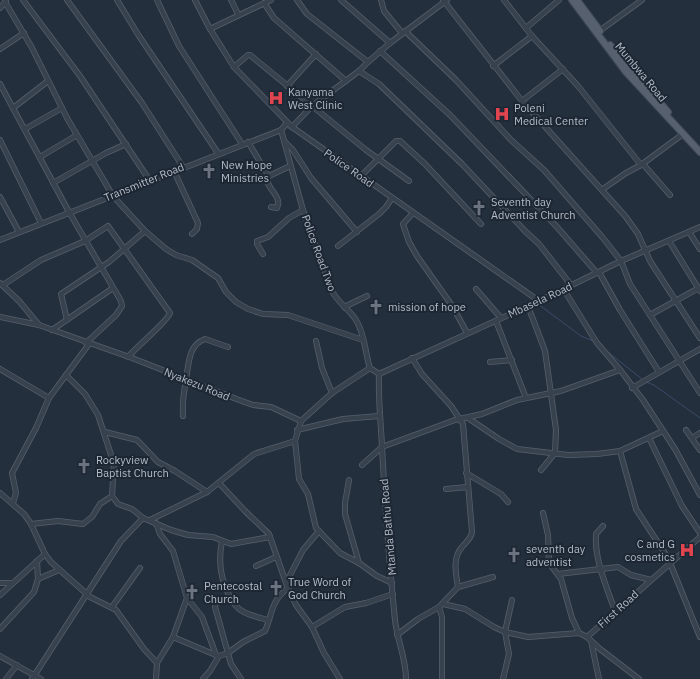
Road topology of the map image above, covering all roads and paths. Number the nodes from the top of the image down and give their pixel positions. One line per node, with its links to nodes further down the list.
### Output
1 (23, 0): 52 (street)
2 (67, 0): 62 (street)
3 (117, 0): 56 (street)
4 (157, 0): 53 (street)
5 (195, 0): 21 (street, Police Road)
6 (231, 0): 19 (street)
7 (297, 0): 30 (street)
8 (341, 0): 26 (street)
9 (381, 0): 22 (street)
10 (504, 0): 20 (street)
11 (559, 0): 20 (street)
12 (572, 0): 23 (main road, Mumbwa Road)
13 (577, 0): 23 (main road, Mumbwa Road)
14 (642, 0): 23 (street)
15 (6, 1): 18 (street); 24 (street)
16 (268, 1): 19 (street); 29 (street)
17 (445, 1): 22 (street); 31 (street)
18 (0, 8)
19 (238, 14): 21 (street)
20 (526, 28): 25 (street)
21 (210, 29): 32 (street, Police Road)
22 (404, 32): 26 (street); 94 (street)
23 (598, 32): 47 (main road, Mumbwa Road); 54 (main road, Mumbwa Road)
24 (24, 34): 27 (street); 35 (street)
25 (532, 36): 31 (street); 33 (street)
26 (390, 43): 28 (street)
27 (0, 49)
28 (380, 51): 30 (street); 96 (street)
29 (316, 54): 36 (street); 38 (street)
30 (368, 62): 34 (street)
31 (493, 66): 39 (street)
32 (234, 67): 38 (street); 43 (street, Police Road)
33 (563, 69): 39 (street); 60 (street)
34 (359, 71): 36 (street); 98 (street)
35 (48, 81): 41 (street); 42 (street)
36 (346, 81): 40 (street)
37 (0, 84): 41 (street)
38 (287, 86): 40 (street)
39 (522, 101): 69 (street)
40 (312, 106): 44 (street); 58 (street)
41 (13, 108): 45 (street)
42 (62, 108): 45 (street); 48 (street)
43 (287, 123): 44 (street, Police Road); 46 (street, Transmitter Road)
44 (292, 127): 65 (street, Police Road)
45 (25, 129): 57 (street)
46 (281, 130): 50 (street, Transmitter Road); 51 (street, Police Road Two)
47 (683, 134): 55 (main road, Mumbwa Road); 60 (street)
48 (77, 135): 57 (street); 59 (street)
49 (0, 140): 78 (street)
50 (248, 142): 53 (street, Transmitter Road); 64 (street)
51 (285, 142): 61 (street, Police Road Two); 83 (street)
52 (126, 144): 59 (street); 66 (street)
53 (242, 144): 56 (street, Transmitter Road)
54 (700, 146)
55 (700, 152)
56 (218, 153): 62 (street, Transmitter Road)
57 (40, 157): 68 (street)
58 (377, 158): 65 (street); 67 (street); 79 (street)
59 (93, 160): 68 (street); 71 (street)
60 (642, 165): 69 (street); 70 (street)
61 (290, 166): 64 (street); 75 (street, Police Road Two)
62 (183, 167): 63 (street, Transmitter Road)
63 (174, 171): 66 (street, Transmitter Road); 85 (street)
64 (268, 176): 74 (street)
65 (361, 176): 73 (street, Police Road)
66 (150, 181): 71 (street, Transmitter Road)
67 (410, 181)
68 (54, 183): 76 (street)
69 (602, 189): 92 (street)
70 (670, 195)
71 (113, 196): 76 (street, Transmitter Road); 81 (street)
72 (0, 197): 82 (street)
73 (392, 198): 77 (street, Police Road); 83 (street)
74 (272, 207)
75 (303, 210): 93 (street); 107 (street, Police Road Two)
76 (68, 212): 78 (street, Transmitter Road); 87 (street)
77 (413, 213): 104 (street, Police Road); 115 (street)
78 (41, 223): 82 (street, Transmitter Road)
79 (481, 224)
80 (700, 227): 84 (street, Mbasela Road)
81 (145, 231): 90 (street); 117 (street)
82 (19, 232): 86 (street, Transmitter Road)
83 (357, 232): 89 (street)
84 (689, 232): 88 (street, Mbasela Road); 91 (street)
85 (192, 234)
86 (0, 240)
87 (85, 241): 90 (street); 95 (street); 97 (street)
88 (669, 241): 92 (street, Mbasela Road); 102 (street)
89 (338, 246)
90 (124, 249): 95 (street); 122 (street)
91 (700, 249)
92 (645, 252): 94 (street, Mbasela Road); 105 (street)
93 (263, 254)
94 (621, 262): 96 (street, Mbasela Road); 108 (street)
95 (100, 268): 99 (street); 111 (street)
96 (598, 272): 98 (street, Mbasela Road); 130 (street)
97 (2, 284): 113 (street)
98 (571, 285): 101 (street, Mbasela Road)
99 (113, 288): 111 (street); 119 (street)
100 (476, 289): 110 (street)
101 (564, 290): 104 (street, Mbasela Road); 129 (street)
102 (699, 290): 105 (street)
103 (367, 296): 107 (street)
104 (540, 301): 106 (street, Mbasela Road)
105 (676, 301): 108 (street); 116 (street)
106 (528, 306): 110 (street, Mbasela Road); 136 (street)
107 (344, 307): 117 (street, Police Road Two)
108 (650, 315): 125 (street)
109 (0, 317): 113 (street, Nyakezu Road)
110 (501, 318): 112 (street, Mbasela Road)
111 (67, 320): 114 (street)
112 (496, 321): 115 (street, Mbasela Road); 124 (street)
113 (39, 326): 114 (street, Nyakezu Road)
114 (52, 330): 119 (street, Nyakezu Road)
115 (467, 333): 123 (street, Mbasela Road)
116 (700, 338)
117 (363, 340): 127 (street, Police Road Two)
118 (316, 341): 135 (street)
119 (88, 344): 122 (street, Nyakezu Road); 132 (street)
120 (228, 347): 133 (street)
121 (700, 348): 125 (street)
122 (128, 356): 133 (street, Nyakezu Road)
123 (412, 358): 131 (street, Mbasela Road); 143 (street)
124 (512, 360): 126 (street); 139 (street)
125 (680, 360): 130 (street); 137 (street)
126 (490, 362)
127 (370, 368): 131 (street); 135 (street)
128 (0, 369): 138 (street)
129 (620, 370): 134 (street); 136 (street)
130 (659, 372): 134 (street)
131 (379, 374): 141 (street, Mtanda Bathu Road)
132 (66, 375): 138 (street); 148 (street)
133 (186, 380): 140 (street); 144 (street, Nyakezu Road)
134 (632, 388): 147 (street)
135 (332, 393): 144 (street)
136 (551, 393): 139 (street); 156 (street)
137 (700, 393)
138 (49, 398): 169 (street)
139 (526, 398): 142 (street)
140 (183, 416)
141 (379, 416): 145 (street); 153 (street, Mtanda Bathu Road)
142 (468, 418): 143 (street); 156 (street)
143 (461, 419): 153 (street); 159 (street)
144 (300, 421): 145 (street)
145 (297, 430): 152 (street)
146 (686, 430): 151 (street)
147 (663, 431): 150 (street); 166 (street)
148 (105, 432): 164 (street); 167 (street)
149 (700, 432): 151 (street)
150 (649, 438): 155 (street); 177 (street)
151 (692, 438): 154 (street)
152 (295, 441): 161 (street); 176 (street)
153 (382, 447): 157 (street); 196 (street, Mtanda Bathu Road)
154 (700, 450)
155 (620, 451): 156 (street); 185 (street)
156 (555, 453): 158 (street)
157 (362, 465)
158 (541, 470)
159 (466, 473): 162 (street); 168 (street)
160 (349, 480): 184 (street)
161 (219, 483): 164 (street); 178 (street)
162 (468, 488): 163 (street); 198 (street)
163 (446, 489)
164 (207, 492): 172 (street)
165 (0, 494): 169 (street)
166 (700, 495)
167 (112, 496): 171 (street); 174 (street)
168 (508, 502)
169 (13, 503): 174 (street)
170 (543, 513): 190 (street)
171 (143, 518): 172 (street); 199 (street)
172 (150, 520): 173 (street)
173 (156, 523): 180 (street); 202 (street)
174 (31, 524): 181 (street)
175 (603, 526): 189 (street)
176 (318, 531): 184 (street); 197 (street)
177 (700, 533)
178 (270, 537): 180 (street); 182 (street)
179 (699, 540): 185 (street, First Road)
180 (222, 541): 203 (street)
181 (45, 554): 183 (street); 188 (street)
182 (276, 557): 186 (street); 197 (street)
183 (37, 561): 192 (street); 195 (street)
184 (359, 563): 196 (street)
185 (671, 563): 193 (street, First Road); 215 (street)
186 (256, 566)
187 (140, 568): 206 (street)
188 (59, 570): 192 (street); 199 (street)
189 (601, 570): 190 (street); 193 (street); 207 (street)
190 (558, 574): 212 (street)
191 (494, 577): 198 (street)
192 (38, 579): 210 (street)
193 (651, 580): 207 (street, First Road)
194 (0, 583): 195 (street)
195 (12, 583): 201 (street)
196 (392, 583): 200 (street, Mtanda Bathu Road)
197 (287, 585): 208 (street); 209 (street)
198 (458, 587): 205 (street)
199 (86, 594): 206 (street); 222 (street)
200 (393, 594): 209 (street); 213 (street, Mtanda Bathu Road)
201 (0, 595)
202 (188, 598): 214 (street); 219 (street)
203 (229, 598): 208 (street); 217 (street)
204 (512, 600): 211 (street)
205 (441, 606): 211 (street); 213 (street); 231 (street)
206 (112, 607): 220 (street)
207 (615, 611): 216 (street, First Road)
208 (268, 620): 217 (street)
209 (312, 627): 229 (street)
210 (0, 629)
211 (505, 632): 212 (street); 232 (street)
212 (579, 634): 216 (street)
213 (397, 635): 230 (street, Mtanda Bathu Road)
214 (173, 637): 219 (street); 220 (street)
215 (700, 637)
216 (589, 639): 233 (street); 234 (street, First Road)
217 (228, 653): 219 (street); 228 (street)
218 (0, 656): 221 (street)
219 (218, 656): 227 (street)
220 (157, 663): 226 (street)
221 (16, 665): 222 (street); 223 (street)
222 (36, 674): 224 (street); 225 (street)
223 (6, 679)
224 (32, 679)
225 (41, 679)
226 (156, 679)
227 (203, 679)
228 (240, 679)
229 (340, 679)
230 (406, 679)
231 (442, 679)
232 (503, 679)
233 (599, 679)
234 (639, 679)

